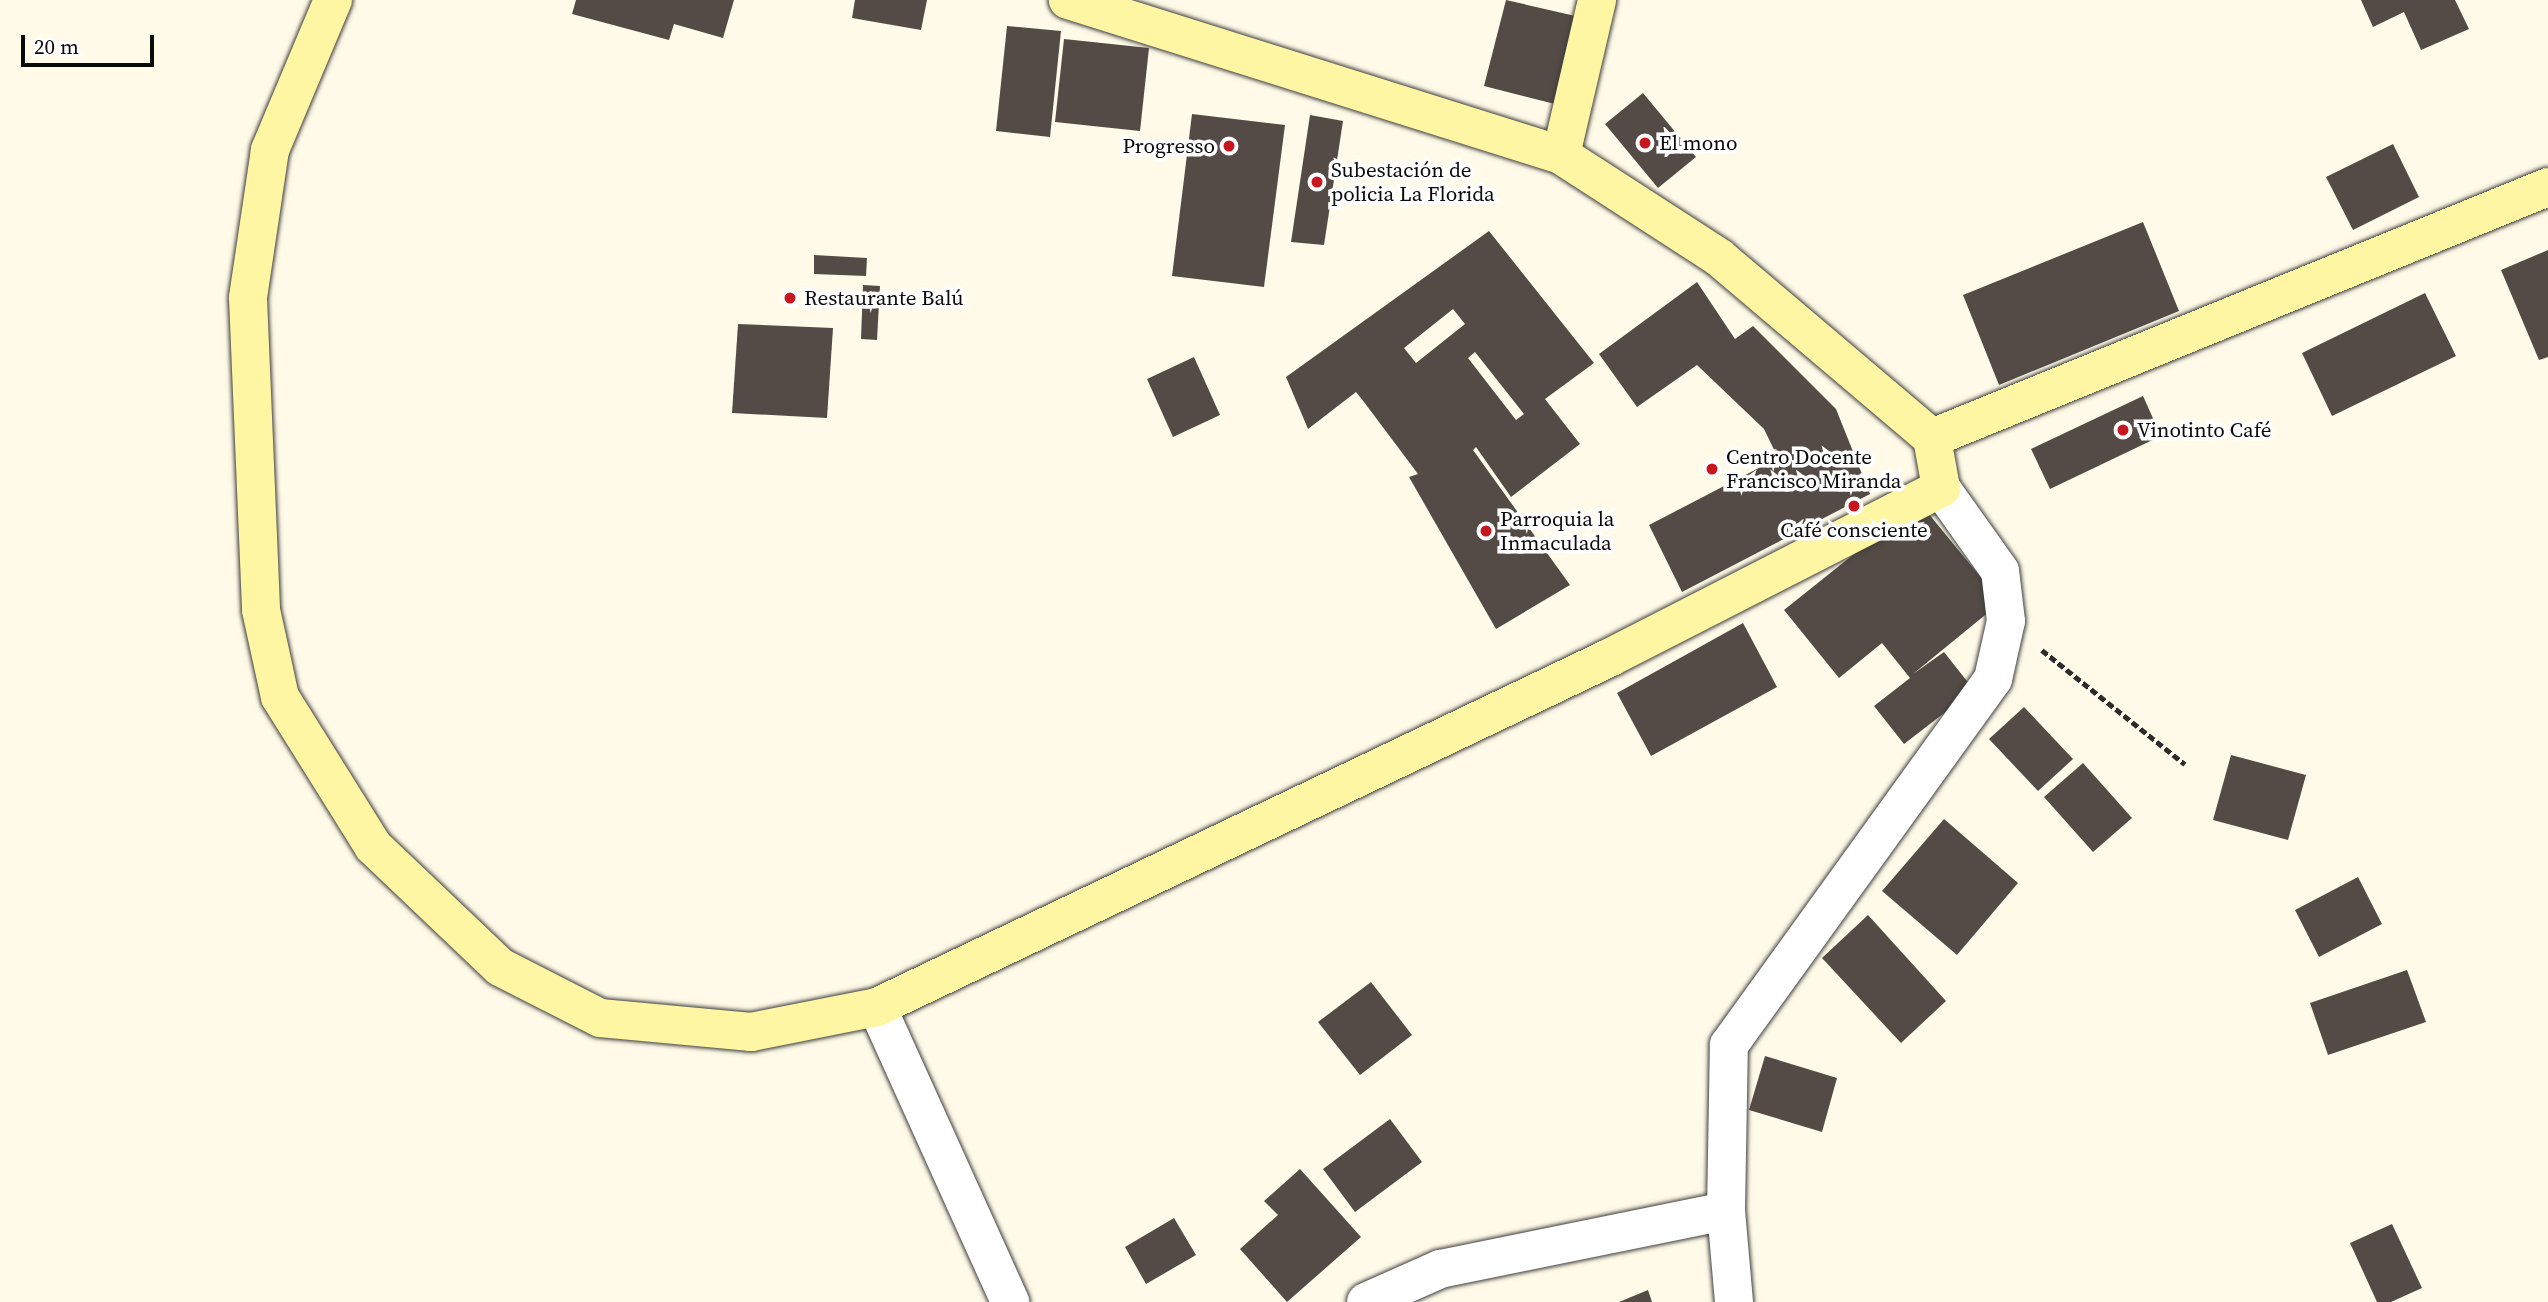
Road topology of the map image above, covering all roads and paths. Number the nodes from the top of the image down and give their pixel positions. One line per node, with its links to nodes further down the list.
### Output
1 (333, 0): 10 (street)
2 (1068, 0): 4 (street)
3 (1598, 0): 4 (street)
4 (1561, 155): 6 (street)
5 (2548, 187): 6 (street)
6 (1932, 438): 7 (street)
7 (1941, 488): 8 (street); 10 (street)
8 (2006, 621): 9 (path); 11 (street)
9 (2185, 764)
10 (877, 1007): 12 (street)
11 (1726, 1211): 13 (street); 14 (street)
12 (1010, 1302)
13 (1366, 1302)
14 (1734, 1302)

